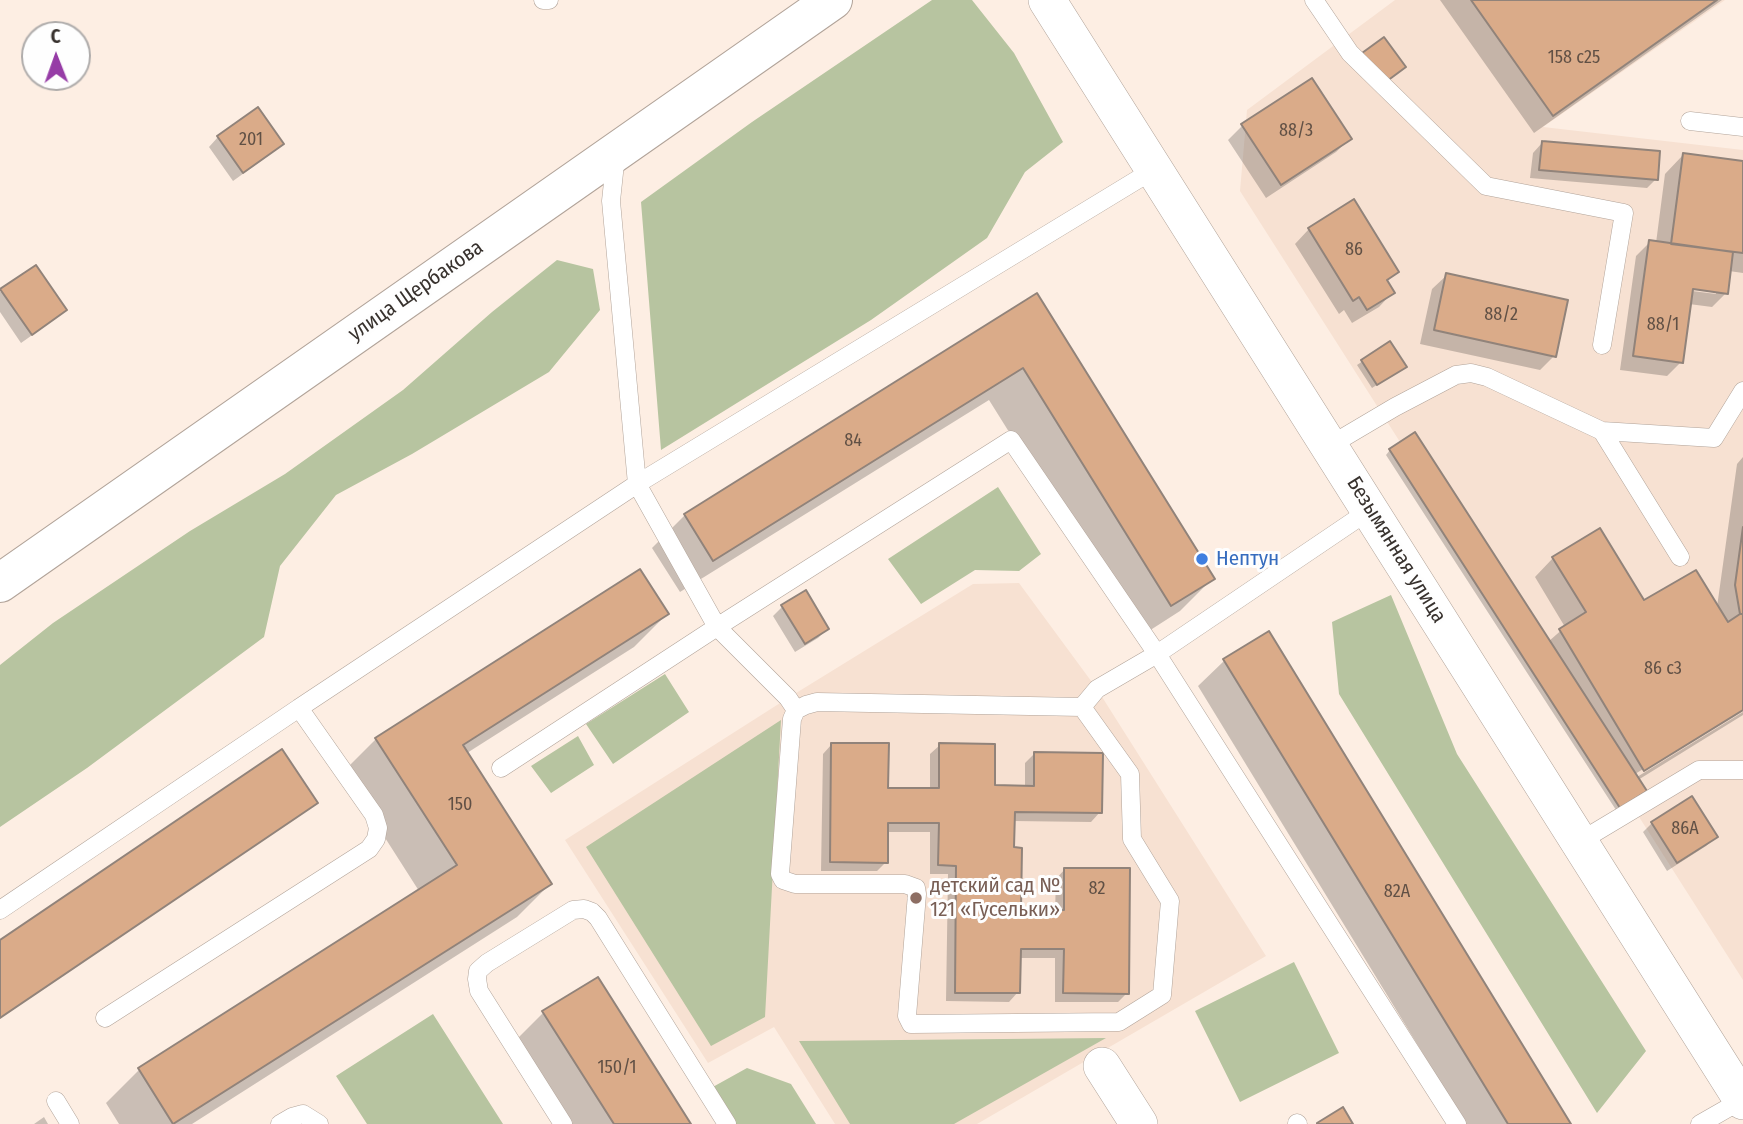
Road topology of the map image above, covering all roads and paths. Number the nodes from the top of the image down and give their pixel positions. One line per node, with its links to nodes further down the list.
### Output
1 (543, 0): 2 (lane)
2 (549, 0)
3 (833, 0): 8 (main road, улица Щербакова)
4 (1047, 0): 9 (street, Безымянная улица)
5 (1314, 0): 10 (lane)
6 (1689, 121): 7 (lane)
7 (1743, 127)
8 (616, 150): 14 (lane); 17 (main road, улица Щербакова)
9 (1155, 169): 13 (street, Безымянная улица); 14 (lane)
10 (1602, 345)
11 (1743, 391): 12 (lane)
12 (1602, 431): 13 (lane); 16 (lane)
13 (1329, 446): 15 (street, Безымянная улица)
14 (637, 484): 18 (lane); 21 (lane)
15 (1370, 510): 19 (lane); 25 (street, Безымянная улица)
16 (1680, 557)
17 (0, 583)
18 (717, 627): 19 (lane); 22 (lane); 23 (lane)
19 (1157, 654): 20 (lane); 37 (lane)
20 (1082, 707): 22 (lane); 22 (lane)
21 (299, 708): 26 (lane); 27 (lane)
22 (796, 710)
23 (501, 768)
24 (1743, 770): 25 (lane)
25 (1579, 842): 30 (street, Безымянная улица)
26 (0, 910)
27 (104, 1018)
28 (1102, 1066): 36 (street)
29 (56, 1101): 31 (lane)
30 (1743, 1101): 38 (lane)
31 (70, 1124)
32 (280, 1124): 33 (lane)
33 (319, 1124)
34 (563, 1124): 35 (lane)
35 (727, 1124)
36 (1139, 1124)
37 (1457, 1124)
38 (1700, 1124)

